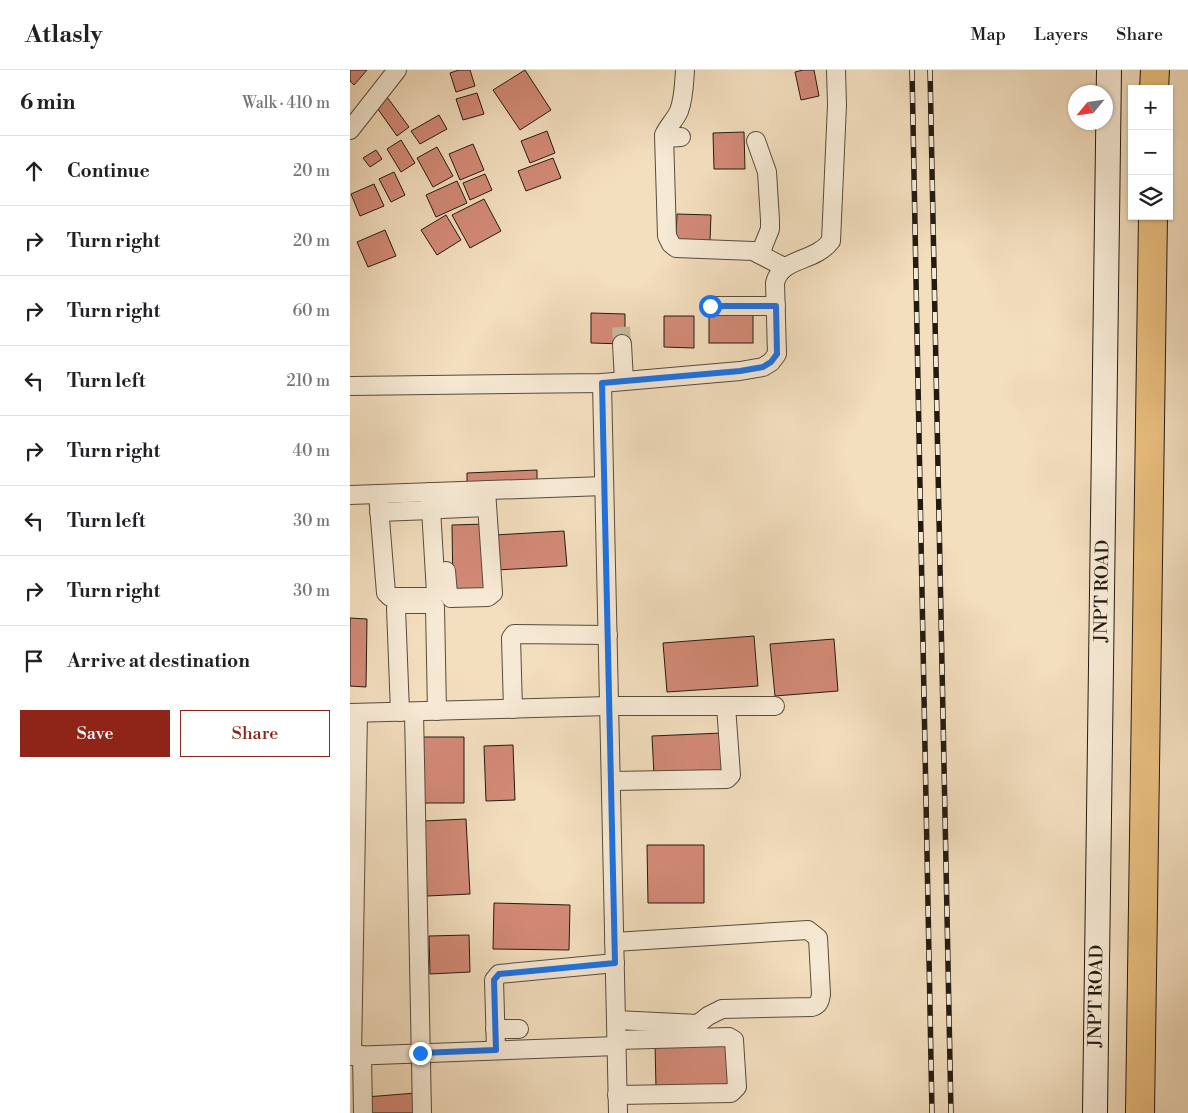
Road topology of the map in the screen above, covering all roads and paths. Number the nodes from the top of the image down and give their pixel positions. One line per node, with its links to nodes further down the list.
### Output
1 (397, 70): 7 (street)
2 (685, 70): 10 (street)
3 (836, 70): 11 (street)
4 (1109, 70): 47 (street, JNPT ROAD)
5 (1155, 70): 6 (highway)
6 (1154, 85)
7 (350, 130)
8 (756, 141): 10 (street)
9 (1153, 220): 42 (highway)
10 (760, 254): 11 (street)
11 (784, 267): 13 (street)
12 (710, 306): 13 (street)
13 (776, 306): 15 (street)
14 (622, 344): 15 (street)
15 (624, 381): 16 (street)
16 (602, 383): 17 (street); 18 (street)
17 (350, 386)
18 (604, 486): 21 (street); 24 (street)
19 (378, 494): 20 (street); 22 (street); 23 (street)
20 (350, 495)
21 (486, 499): 22 (street); 22 (street)
22 (435, 501): 23 (street); 23 (street)
23 (379, 512)
24 (608, 635): 25 (street); 28 (street)
25 (609, 706): 26 (street); 28 (street); 32 (street)
26 (726, 706): 27 (street); 32 (street)
27 (775, 706)
28 (513, 709): 29 (street)
29 (437, 711): 30 (street); 30 (street)
30 (407, 712): 31 (street); 40 (street)
31 (354, 713): 41 (street)
32 (611, 781): 33 (street)
33 (614, 942): 34 (street); 35 (street)
34 (615, 963): 35 (street); 36 (street)
35 (616, 1020): 38 (street)
36 (495, 1029): 37 (street); 39 (street)
37 (519, 1030)
38 (616, 1043): 39 (street); 43 (street); 43 (street)
39 (496, 1050): 40 (street)
40 (420, 1053): 41 (street); 45 (street)
41 (355, 1056): 44 (street)
42 (1142, 1056): 48 (highway); 49 (highway)
43 (618, 1095): 46 (street)
44 (363, 1113)
45 (422, 1113)
46 (618, 1113)
47 (1095, 1113)
48 (1130, 1113)
49 (1140, 1113)

